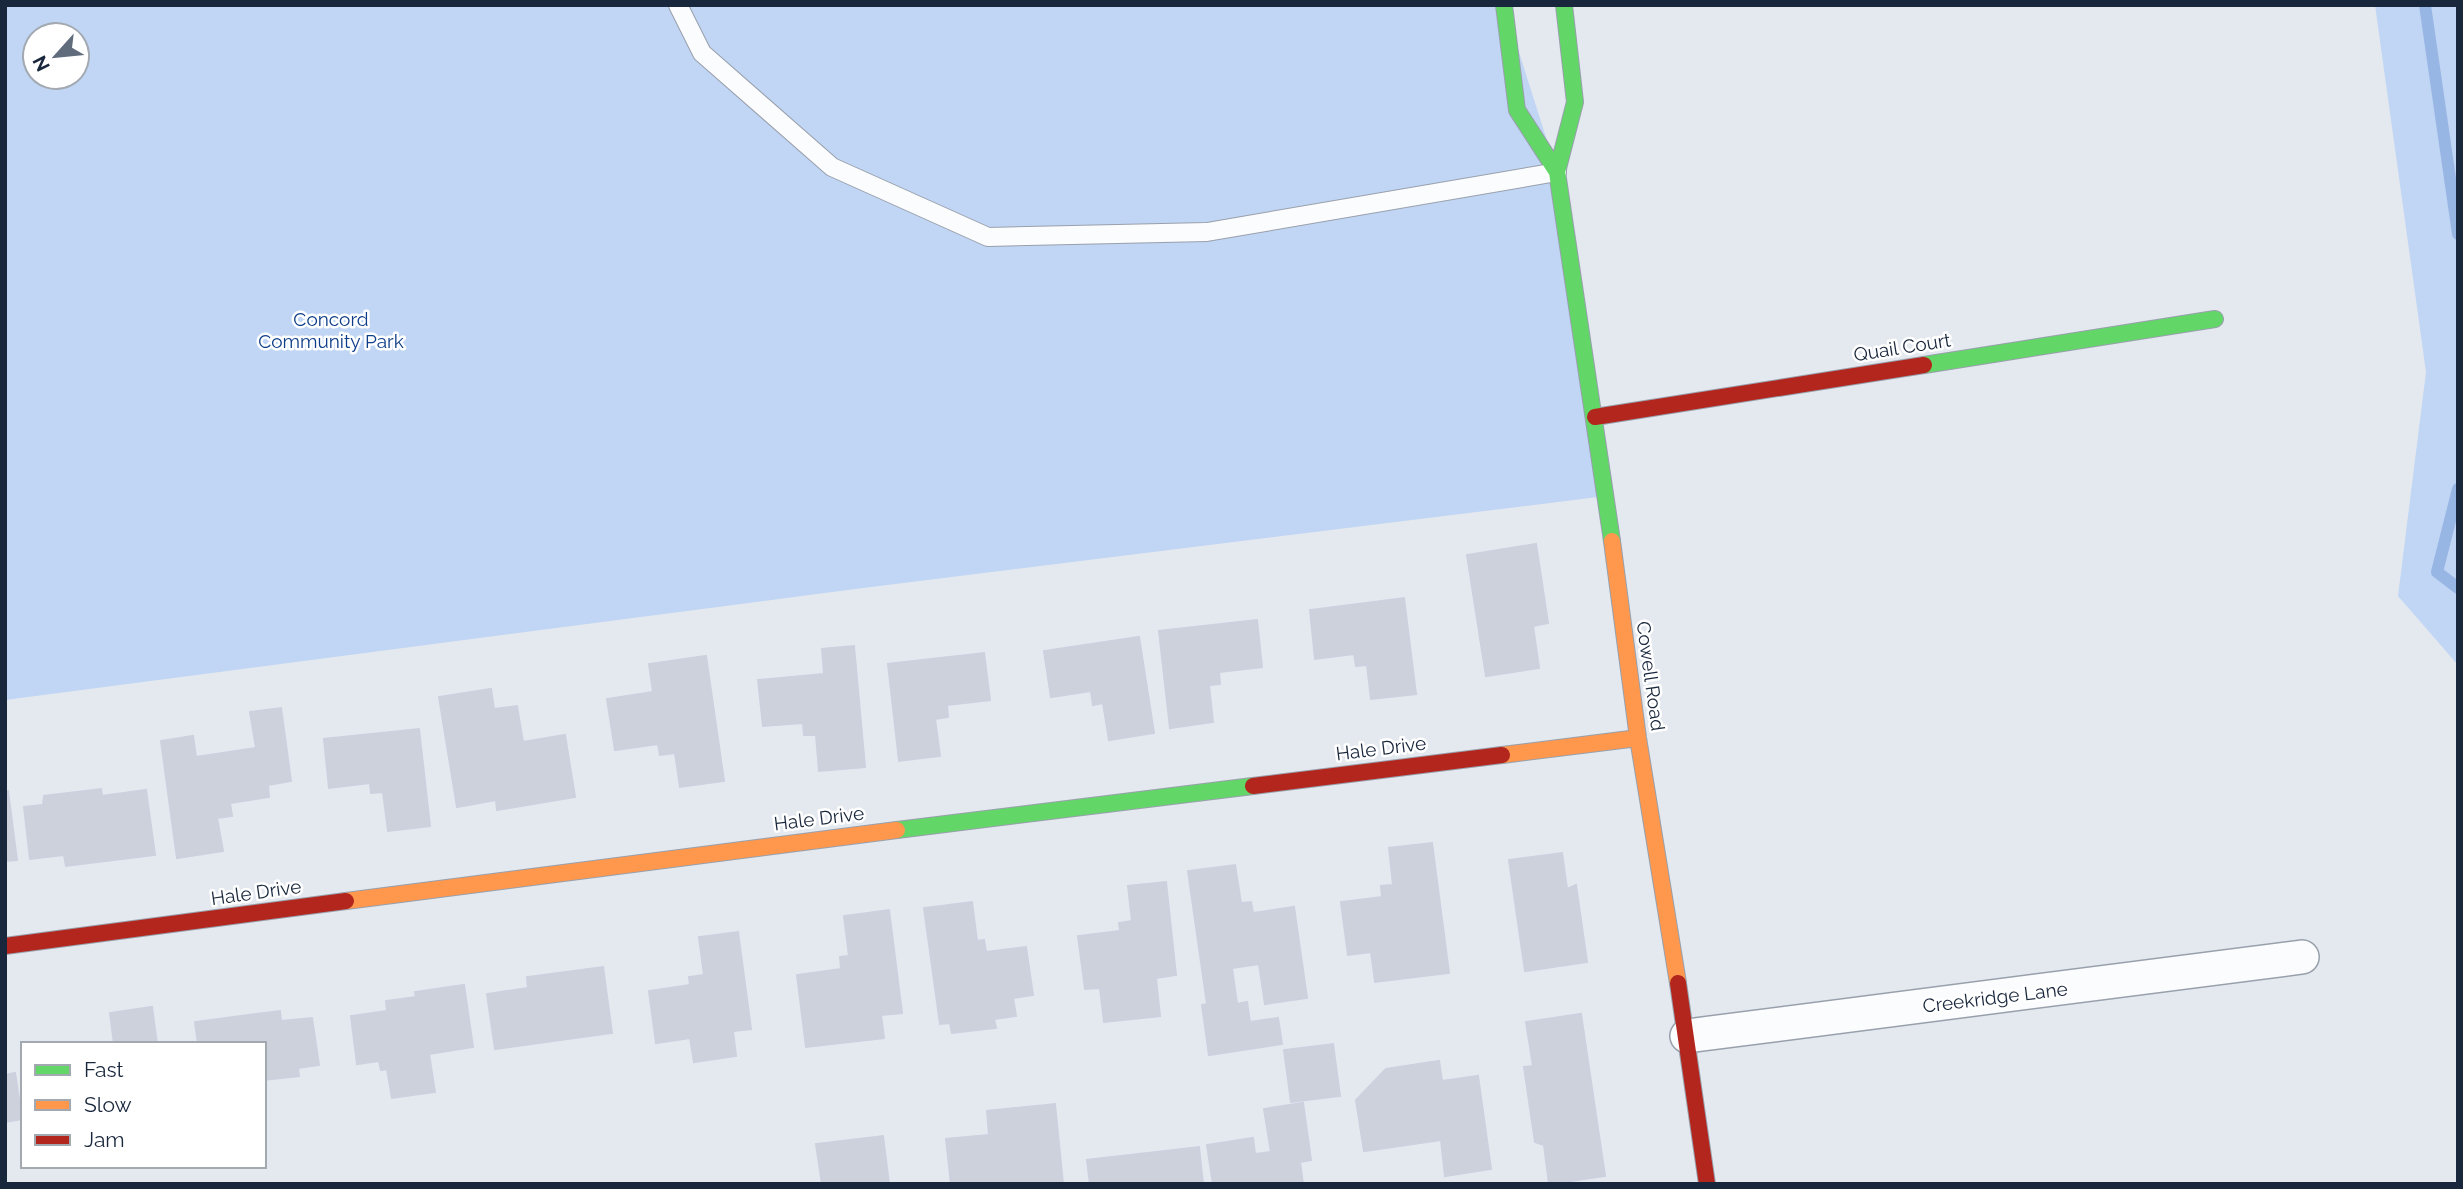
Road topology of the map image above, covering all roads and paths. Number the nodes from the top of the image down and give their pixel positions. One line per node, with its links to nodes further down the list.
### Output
1 (678, 5): 4 (lane)
2 (1504, 5): 4 (street, Cowell Road)
3 (1564, 5): 4 (street, Cowell Road)
4 (1557, 172): 6 (street, Cowell Road)
5 (2215, 319): 6 (street, Quail Court)
6 (1595, 417): 7 (street, Cowell Road)
7 (1638, 738): 8 (street, Hale Drive); 10 (street, Cowell Road)
8 (5, 946)
9 (2302, 957): 10 (street, Creekridge Lane)
10 (1687, 1036): 11 (street, Cowell Road)
11 (1707, 1184)

